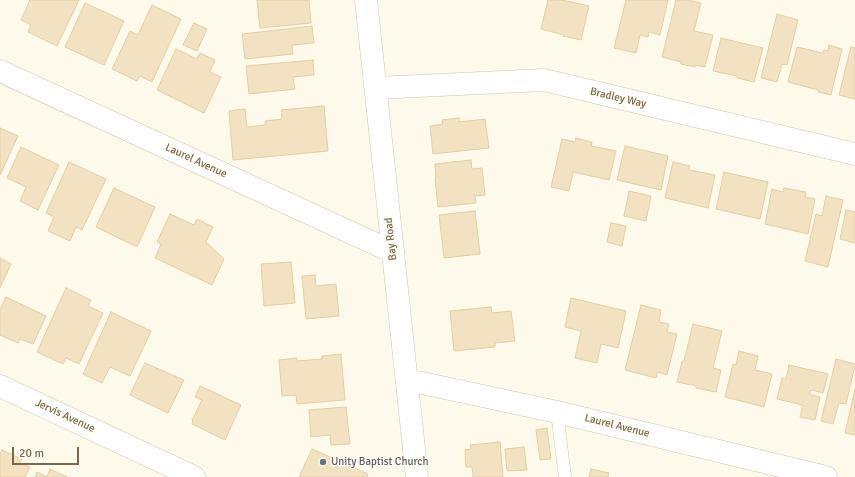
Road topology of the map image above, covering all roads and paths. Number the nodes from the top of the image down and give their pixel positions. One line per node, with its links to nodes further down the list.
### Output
1 (366, 0): 3 (street, Bay Road)
2 (0, 71): 5 (street, Laurel Avenue)
3 (376, 88): 4 (street, Bradley Way); 5 (street, Bay Road)
4 (855, 154)
5 (393, 252): 6 (street, Bay Road)
6 (407, 381): 8 (street, Laurel Avenue); 10 (street, Bay Road)
7 (0, 386): 9 (street, Jervis Avenue)
8 (558, 412): 11 (lane); 12 (street, Laurel Avenue)
9 (194, 477)
10 (417, 477)
11 (565, 477)
12 (826, 477)

